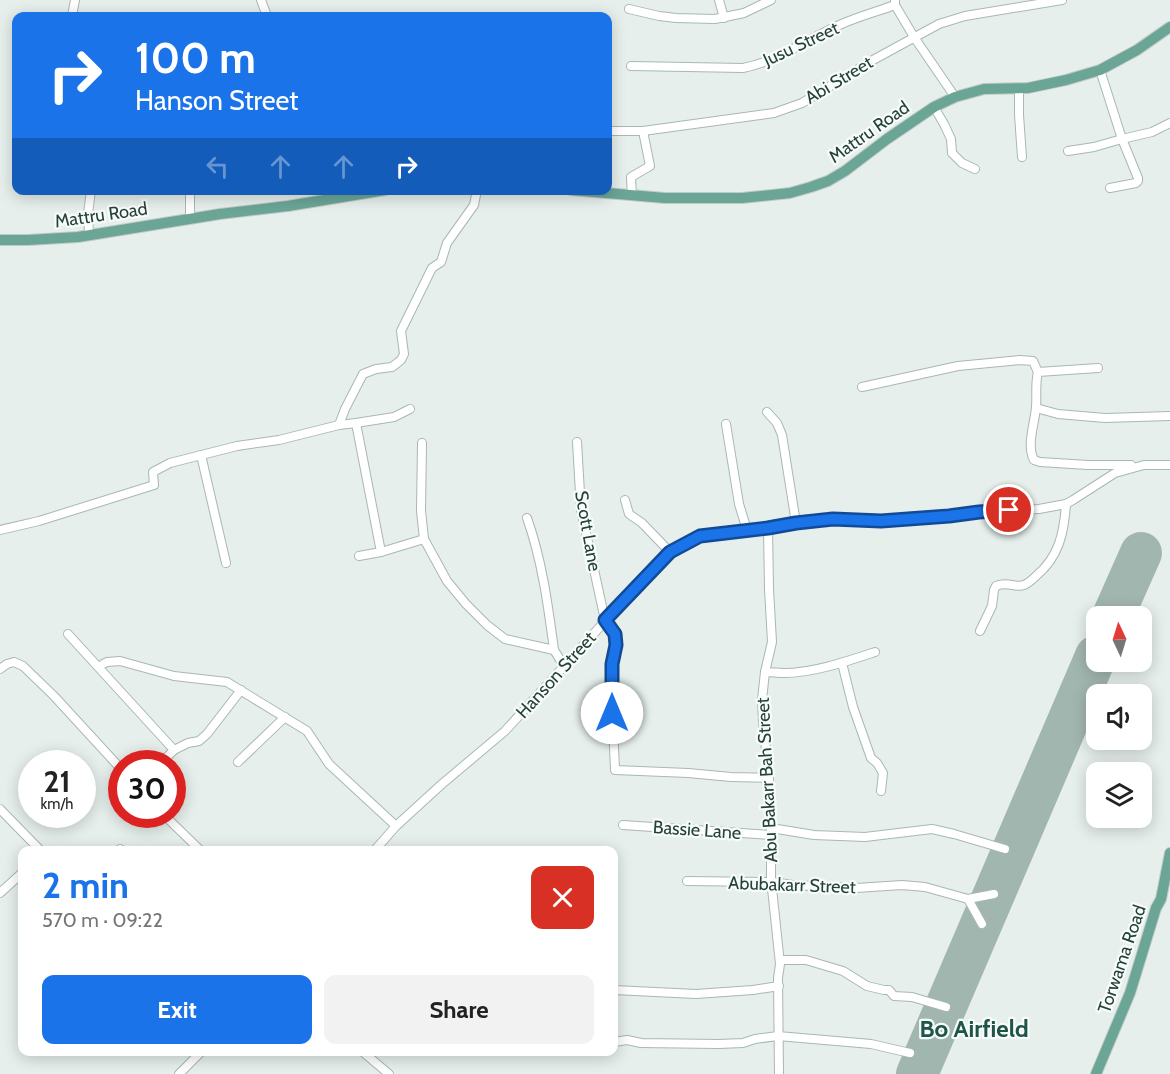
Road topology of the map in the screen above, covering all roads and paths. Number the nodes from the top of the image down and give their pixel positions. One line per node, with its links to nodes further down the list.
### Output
1 (719, 0): 6 (street)
2 (771, 0): 6 (street)
3 (1062, 0): 8 (street, Abi Street)
4 (895, 3): 8 (street); 9 (street, Jusu Street)
5 (629, 9): 6 (street)
6 (724, 18)
7 (1170, 27): 10 (main road, Mattru Road)
8 (914, 37): 12 (street); 16 (street, Abi Street)
9 (631, 66)
10 (1100, 70): 11 (main road, Mattru Road); 17 (street)
11 (1019, 89): 12 (main road, Mattru Road); 19 (street)
12 (955, 97): 13 (main road, Mattru Road)
13 (933, 107): 20 (street); 27 (main road, Mattru Road)
14 (1170, 123): 17 (street)
15 (612, 131): 16 (street, Abi Street)
16 (643, 131): 27 (street)
17 (1122, 139): 18 (street); 21 (street)
18 (1068, 151)
19 (1022, 157)
20 (975, 169)
21 (1110, 188)
22 (612, 194): 27 (main road, Mattru Road)
23 (90, 195): 29 (street)
24 (190, 195): 28 (street)
25 (328, 195): 28 (main road, Mattru Road)
26 (476, 195): 40 (street)
27 (632, 196)
28 (190, 219): 29 (main road, Mattru Road)
29 (89, 234): 30 (main road, Mattru Road)
30 (0, 240)
31 (1098, 368): 32 (street)
32 (1038, 372): 33 (street); 34 (street)
33 (862, 387)
34 (1036, 408): 37 (street); 44 (street)
35 (410, 409): 38 (street)
36 (767, 412): 49 (street)
37 (1170, 416)
38 (356, 423): 40 (street); 54 (street)
39 (726, 423): 52 (street)
40 (339, 425): 43 (street)
41 (422, 442): 53 (street)
42 (577, 442): 58 (street, Scott Lane)
43 (201, 455): 51 (street); 57 (street)
44 (1144, 465): 45 (street, Hanson Street); 47 (street, Hanson Street)
45 (1170, 465)
46 (625, 500): 55 (street)
47 (1066, 504): 49 (street, Hanson Street); 59 (street)
48 (527, 518): 61 (street)
49 (796, 523): 50 (street, Hanson Street)
50 (768, 528): 52 (street, Hanson Street); 67 (street, Abu Bakarr Bah Street)
51 (0, 530)
52 (747, 530): 55 (street, Hanson Street)
53 (424, 539): 54 (street); 61 (street)
54 (381, 552): 56 (street)
55 (670, 552): 58 (street, Hanson Street)
56 (359, 556)
57 (226, 563)
58 (605, 620): 65 (street, Hanson Street); 73 (street, Scott Lane)
59 (980, 631)
60 (68, 634): 70 (street)
61 (554, 650): 65 (street)
62 (875, 652): 63 (street)
63 (842, 663): 67 (street); 74 (street)
64 (103, 664): 68 (street)
65 (564, 666): 77 (street, Hanson Street)
66 (0, 669): 71 (street)
67 (765, 672): 73 (street, Abu Bakarr Bah Street)
68 (241, 690): 69 (street); 70 (street)
69 (285, 717): 72 (street); 77 (street)
70 (174, 750)
71 (108, 755)
72 (238, 762)
73 (769, 778): 79 (street, Abu Bakarr Bah Street)
74 (881, 791)
75 (0, 809): 80 (street)
76 (623, 825): 79 (street, Bassie Lane)
77 (396, 826): 82 (street, Hanson Street)
78 (177, 828): 81 (street)
79 (771, 832): 83 (street, Bassie Lane); 88 (street, Abu Bakarr Bah Street)
80 (36, 846)
81 (196, 846)
82 (378, 846)
83 (1005, 849)
84 (1170, 853): 86 (main road, Torwama Road)
85 (18, 877): 89 (street)
86 (1168, 877): 105 (main road, Torwama Road)
87 (687, 881): 88 (street, Abubakarr Street)
88 (772, 882): 91 (street, Abubakarr Street); 93 (street, Abu Bakarr Bah Street)
89 (0, 893)
90 (994, 894): 91 (street)
91 (968, 898): 92 (street)
92 (982, 924)
93 (780, 960): 94 (street, Abu Bakarr Bah Street); 96 (street)
94 (779, 986): 95 (street); 97 (street, Abu Bakarr Bah Street)
95 (618, 990)
96 (946, 1007)
97 (778, 1036): 98 (street); 99 (street); 104 (street, Abu Bakarr Bah Street)
98 (618, 1041)
99 (910, 1053)
100 (197, 1056): 102 (street)
101 (368, 1056): 103 (street)
102 (179, 1074)
103 (388, 1074)
104 (779, 1074)
105 (1096, 1074)

